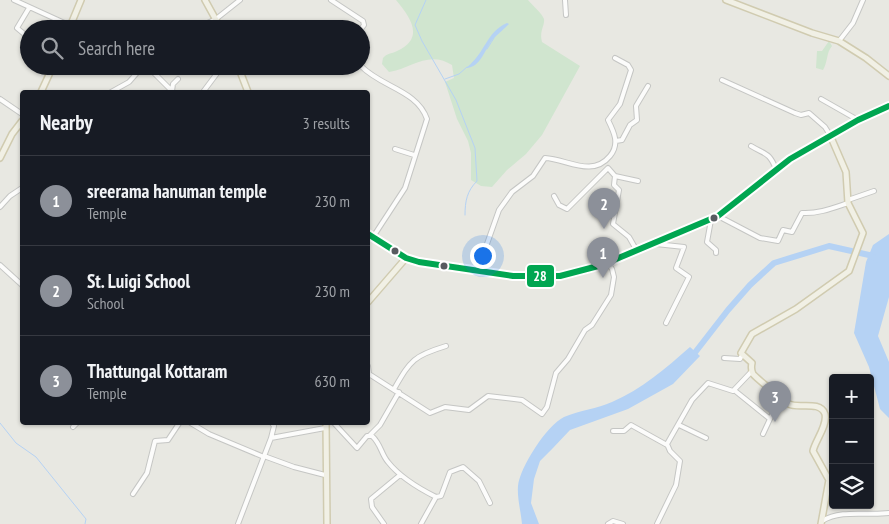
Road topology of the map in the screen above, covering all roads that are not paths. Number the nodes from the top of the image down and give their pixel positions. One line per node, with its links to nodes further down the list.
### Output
1 (14, 0): 9 (street)
2 (81, 0): 15 (main road)
3 (205, 0): 12 (main road)
4 (240, 0): 12 (street)
5 (331, 0): 16 (street)
6 (565, 0): 11 (street)
7 (726, 0): 17 (main road)
8 (863, 0): 17 (street)
9 (23, 2): 10 (street)
10 (30, 8): 13 (street); 14 (street)
11 (566, 15)
12 (216, 19)
13 (22, 20)
14 (55, 20)
15 (73, 20)
16 (361, 20)
17 (839, 41): 25 (main road)
18 (615, 58): 42 (street)
19 (49, 75): 29 (main road)
20 (136, 75): 30 (street)
21 (154, 75): 31 (street)
22 (216, 75): 33 (street)
23 (242, 75): 34 (main road)
24 (369, 75): 45 (street)
25 (889, 76)
26 (178, 79): 32 (street)
27 (722, 80): 41 (street)
28 (648, 86): 42 (street)
29 (42, 90)
30 (115, 90)
31 (169, 90)
32 (172, 90)
33 (204, 90)
34 (247, 90)
35 (0, 99): 38 (street)
36 (821, 99): 39 (street)
37 (889, 106): 39 (main road)
38 (20, 113)
39 (858, 120): 41 (main road)
40 (20, 124): 46 (main road)
41 (830, 136): 49 (main road); 55 (main road)
42 (616, 141): 47 (street)
43 (751, 146): 49 (street)
44 (395, 149): 45 (street)
45 (414, 155): 60 (street)
46 (0, 158)
47 (606, 162): 48 (street); 67 (street)
48 (608, 168): 50 (street); 54 (street)
49 (776, 169): 57 (main road)
50 (615, 176): 51 (street); 62 (street)
51 (638, 181)
52 (20, 189): 56 (street)
53 (874, 191): 55 (street)
54 (554, 196)
55 (848, 202): 57 (street); 72 (main road)
56 (0, 207)
57 (718, 216): 58 (main road)
58 (711, 220): 61 (main road); 63 (street)
59 (370, 235): 60 (main road)
60 (373, 237): 64 (main road)
61 (656, 244): 62 (main road); 70 (street)
62 (637, 250): 65 (main road)
63 (716, 253)
64 (406, 258): 67 (main road); 69 (main road)
65 (608, 263): 67 (main road); 78 (street)
66 (0, 265): 68 (street)
67 (477, 272)
68 (20, 283)
69 (370, 300)
70 (666, 324)
71 (446, 346): 76 (street)
72 (742, 355): 73 (street); 74 (main road)
73 (724, 358)
74 (752, 371): 77 (street); 79 (main road)
75 (370, 375): 76 (street)
76 (394, 389): 78 (street)
77 (734, 390): 80 (street); 86 (street)
78 (399, 392): 89 (street)
79 (782, 396): 80 (street); 100 (main road)
80 (770, 418): 88 (street)
81 (178, 425): 96 (street)
82 (194, 425): 93 (street)
83 (273, 425): 90 (street)
84 (326, 425): 90 (street); 94 (main road)
85 (336, 425): 89 (street)
86 (679, 425): 91 (street); 92 (street)
87 (614, 431): 92 (street)
88 (763, 434)
89 (370, 435): 95 (street)
90 (271, 438): 93 (street)
91 (706, 438)
92 (667, 445): 107 (street)
93 (264, 457): 94 (street); 101 (street)
94 (325, 475): 102 (main road)
95 (400, 475): 97 (street); 103 (street)
96 (133, 494)
97 (436, 497): 98 (street); 104 (street)
98 (490, 502)
99 (889, 513): 100 (street)
100 (821, 522)
101 (238, 524)
102 (327, 524)
103 (384, 524)
104 (421, 524)
105 (608, 524): 106 (street)
106 (623, 524)
107 (657, 524)

